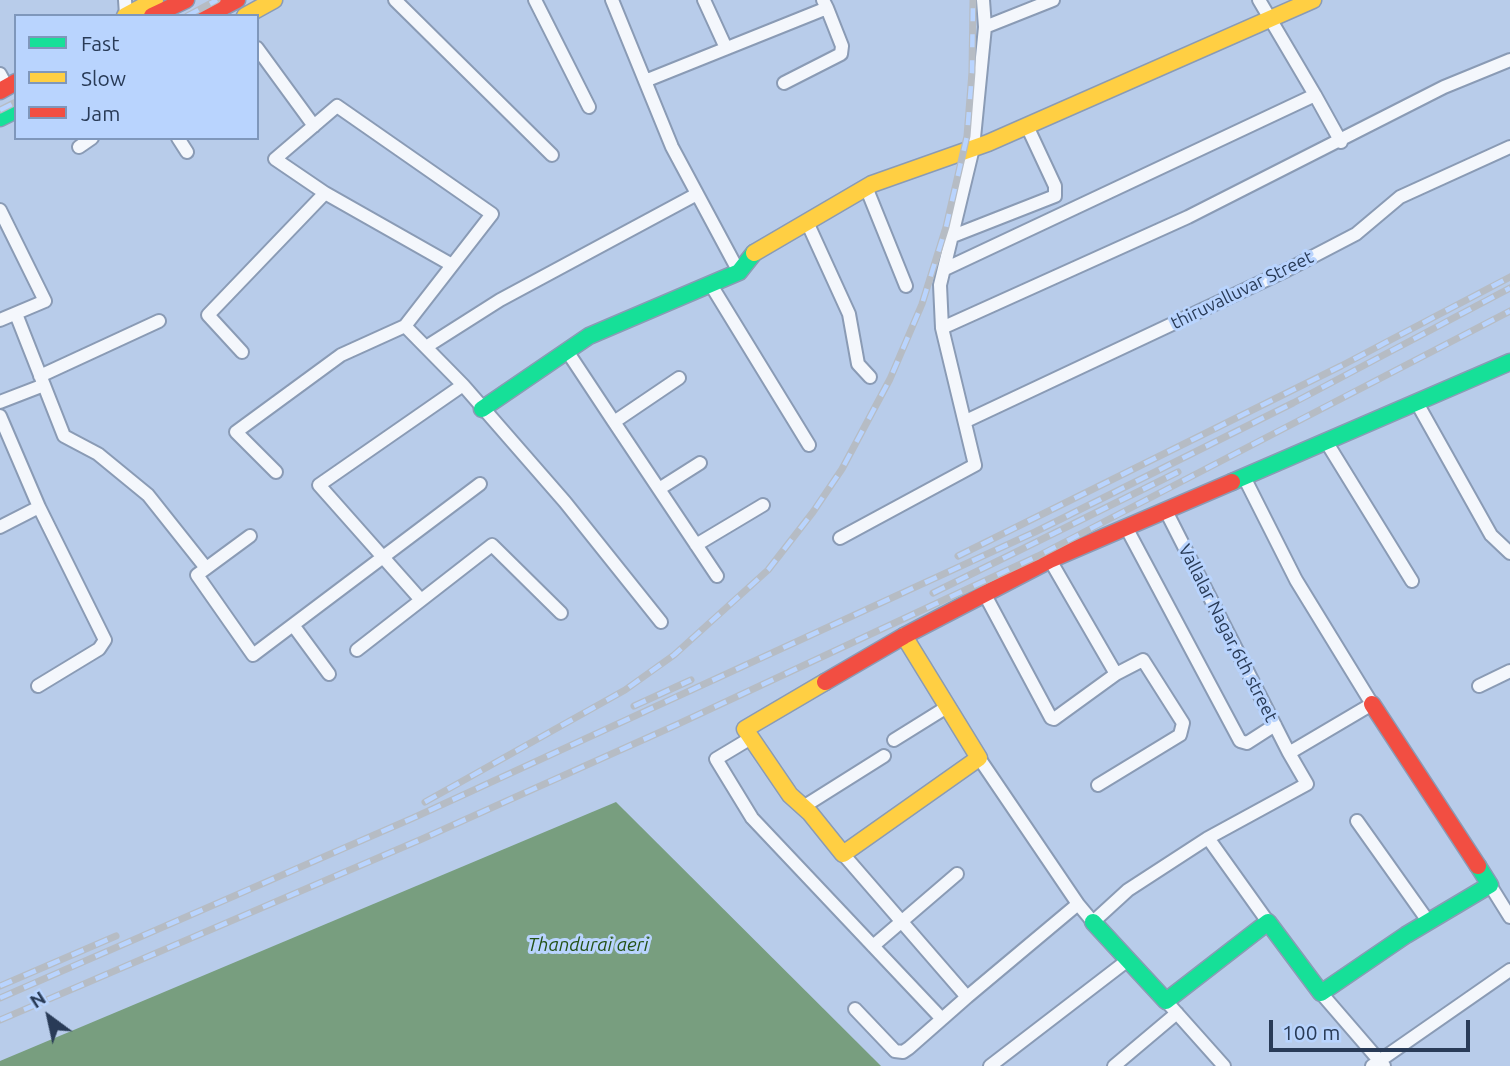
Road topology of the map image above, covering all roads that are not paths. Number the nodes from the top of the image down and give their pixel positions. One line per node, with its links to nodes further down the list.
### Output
1 (155, 0): 14 (main road)
2 (186, 0): 15 (main road)
3 (237, 0): 16 (main road)
4 (274, 0): 17 (main road)
5 (395, 0): 36 (street)
6 (536, 0): 26 (street)
7 (612, 0): 23 (street)
8 (704, 0): 20 (street)
9 (983, 0): 19 (street)
10 (1052, 0): 19 (street)
11 (1259, 0): 18 (street)
12 (1313, 0): 18 (main road)
13 (825, 4): 20 (street); 24 (street)
14 (128, 14)
15 (156, 14)
16 (210, 14)
17 (249, 14)
18 (1269, 18): 25 (street); 28 (main road)
19 (985, 27): 34 (street)
20 (726, 48): 23 (street)
21 (259, 51): 27 (street)
22 (1510, 60): 31 (street)
23 (645, 81): 39 (street)
24 (784, 83)
25 (1315, 95): 31 (street); 44 (street)
26 (589, 107)
27 (314, 126): 38 (street); 43 (street)
28 (1027, 126): 34 (main road); 42 (street)
29 (89, 140): 32 (street)
30 (179, 140): 35 (street)
31 (1341, 142): 52 (street)
32 (79, 147)
33 (1510, 147): 65 (street, thiruvalluvar Street)
34 (973, 148): 37 (main road); 42 (street)
35 (187, 152)
36 (552, 155)
37 (866, 187): 41 (main road); 47 (street)
38 (325, 193): 43 (street); 55 (street)
39 (697, 194): 45 (street); 53 (street)
40 (0, 210): 48 (street)
41 (807, 222): 45 (main road); 57 (street)
42 (953, 236): 44 (street)
43 (452, 265): 51 (street)
44 (945, 269): 52 (street)
45 (739, 272): 46 (main road)
46 (711, 285): 54 (main road); 68 (street)
47 (906, 286)
48 (16, 314): 49 (street); 59 (street)
49 (0, 320)
50 (159, 321): 59 (street)
51 (405, 326): 53 (street); 70 (street)
52 (942, 328): 65 (street)
53 (426, 347): 60 (street)
54 (567, 351): 63 (main road); 66 (street)
55 (242, 352)
56 (1510, 362): 62 (main road)
57 (870, 377)
58 (679, 378): 66 (street)
59 (42, 380): 61 (street); 85 (street)
60 (463, 385): 63 (street); 83 (street)
61 (0, 402)
62 (1417, 403): 67 (main road); 82 (street)
63 (482, 409): 91 (street)
64 (0, 416): 75 (street)
65 (967, 421): 80 (street)
66 (614, 422): 73 (street)
67 (1327, 443): 71 (main road); 87 (street)
68 (809, 446)
69 (700, 463): 73 (street)
70 (276, 472)
71 (1245, 478): 76 (main road); 100 (street)
72 (480, 484): 83 (street)
73 (659, 489): 81 (street)
74 (763, 505): 81 (street)
75 (40, 507): 77 (street); 98 (street)
76 (1167, 513): 78 (main road); 102 (street, Vallalar Nagar,6th street)
77 (0, 527)
78 (1127, 529): 84 (main road); 102 (street)
79 (250, 536): 85 (street)
80 (840, 538)
81 (696, 545): 86 (street)
82 (1510, 553)
83 (382, 558): 89 (street); 92 (street)
84 (1050, 560): 88 (main road); 97 (street)
85 (206, 568): 92 (street)
86 (717, 576)
87 (1412, 581)
88 (984, 593): 93 (main road); 97 (street)
89 (421, 600): 90 (street); 94 (street)
90 (561, 613)
91 (660, 622)
92 (293, 625): 96 (street)
93 (904, 636): 101 (main road); 103 (main road)
94 (356, 650)
95 (1510, 671): 99 (street)
96 (329, 674)
97 (1116, 674): 108 (street)
98 (38, 686)
99 (1479, 686)
100 (1371, 704): 105 (street); 114 (main road)
101 (947, 707): 104 (street); 107 (main road)
102 (1275, 725): 105 (street, Vallalar Nagar,6th street)
103 (751, 738): 109 (main road); 121 (street)
104 (894, 740)
105 (1289, 753): 111 (street, Vallalar Nagar,6th street)
106 (884, 757): 109 (street)
107 (979, 758): 112 (main road); 115 (street)
108 (1098, 785)
109 (803, 807): 112 (main road)
110 (1357, 821): 118 (street)
111 (1208, 838): 119 (street); 120 (street)
112 (844, 854): 117 (street)
113 (957, 874): 117 (street)
114 (1490, 885): 116 (street); 118 (main road)
115 (1078, 904): 119 (street); 125 (street)
116 (1510, 916)
117 (900, 920): 121 (street); 125 (street)
118 (1429, 921): 124 (main road)
119 (1093, 922): 122 (main road)
120 (1268, 922): 124 (main road); 126 (main road)
121 (873, 946): 128 (street)
122 (1128, 960): 126 (main road); 130 (street)
123 (1510, 970): 129 (street)
124 (1321, 993): 129 (street)
125 (967, 997): 128 (street)
126 (1171, 1007): 131 (street); 132 (street)
127 (855, 1009): 128 (street)
128 (942, 1018)
129 (1378, 1064)
130 (990, 1066)
131 (1114, 1066)
132 (1224, 1066)

